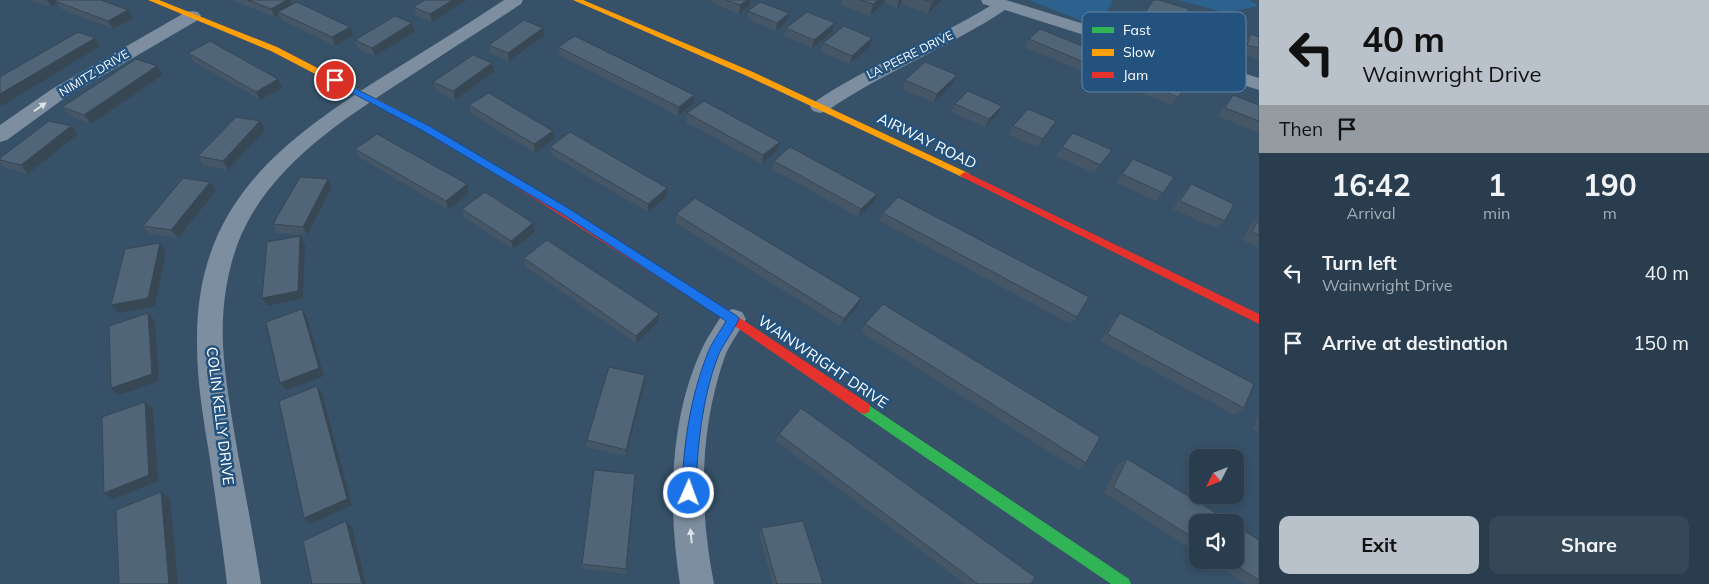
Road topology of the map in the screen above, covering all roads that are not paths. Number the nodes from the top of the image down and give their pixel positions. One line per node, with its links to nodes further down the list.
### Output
1 (152, 0): 5 (street, WAINWRIGHT DRIVE)
2 (515, 0): 9 (street, COLIN KELLY DRIVE)
3 (577, 0): 10 (street, AIRWAY ROAD)
4 (995, 2): 6 (street); 10 (street, LA PEERE DRIVE)
5 (192, 16): 9 (street, WAINWRIGHT DRIVE); 11 (street, NIMITZ DRIVE, one-way to 5)
6 (1082, 29)
7 (1246, 80): 8 (street)
8 (1259, 84)
9 (366, 96): 12 (street, WAINWRIGHT DRIVE); 14 (street, COLIN KELLY DRIVE)
10 (820, 107): 13 (street, AIRWAY ROAD)
11 (0, 135)
12 (733, 319): 15 (street, one-way to 12); 16 (street, WAINWRIGHT DRIVE)
13 (1259, 319)
14 (244, 584)
15 (697, 584)
16 (1124, 584)

